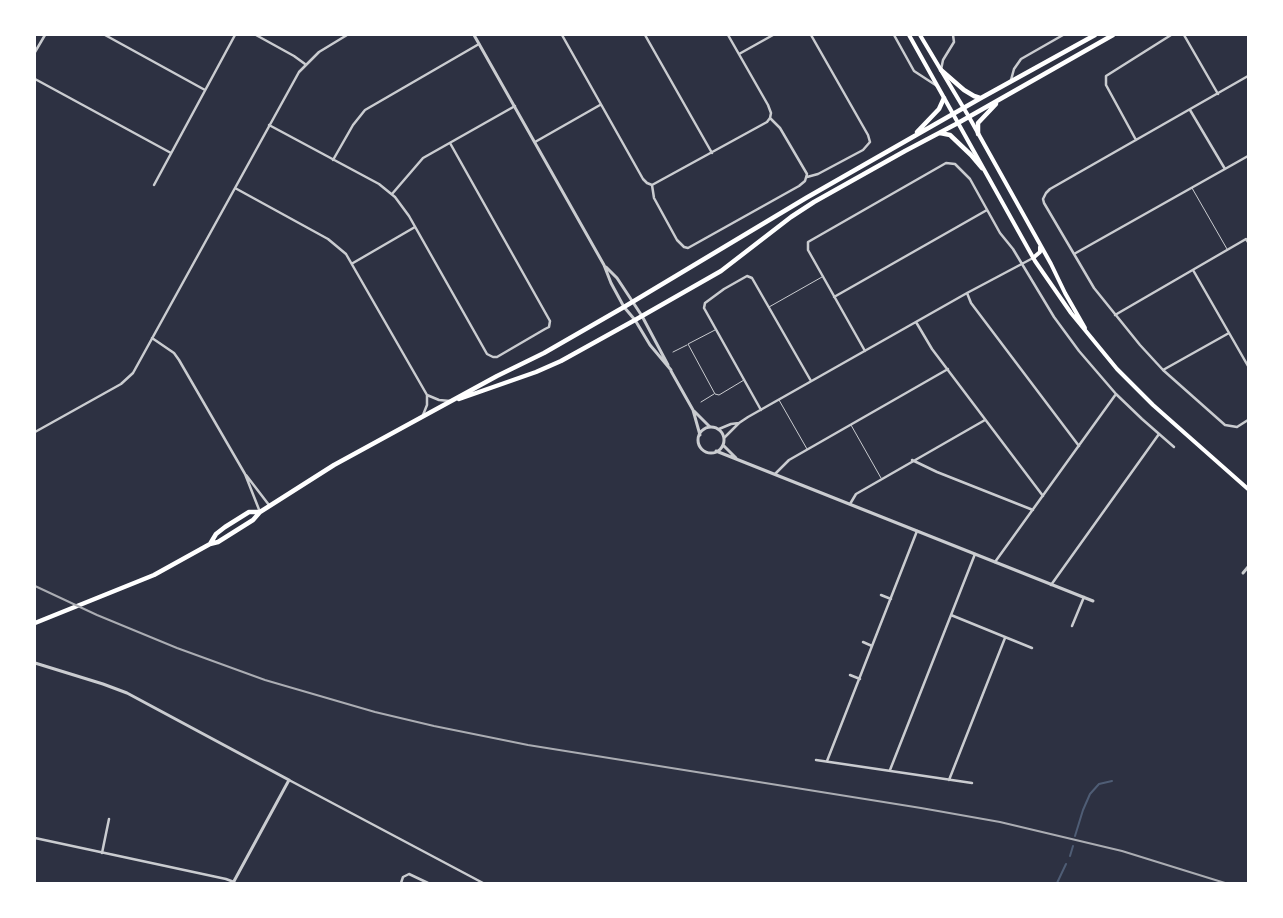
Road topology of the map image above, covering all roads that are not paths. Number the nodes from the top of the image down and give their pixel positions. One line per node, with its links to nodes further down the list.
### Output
1 (44, 35): 22 (street)
2 (105, 35): 30 (street)
3 (235, 35): 30 (street)
4 (256, 35): 24 (street)
5 (347, 35): 24 (street)
6 (474, 35): 21 (street)
7 (562, 35): 35 (street)
8 (645, 35): 51 (street)
9 (728, 35): 23 (street)
10 (773, 35): 23 (street)
11 (811, 35): 56 (street)
12 (894, 35): 29 (street)
13 (909, 35): 29 (main road)
14 (920, 35): 25 (main road)
15 (953, 35): 25 (street)
16 (1063, 35): 28 (street)
17 (1095, 35): 28 (main road)
18 (1113, 35): 34 (main road)
19 (1171, 35): 47 (street)
20 (1184, 35): 31 (street)
21 (479, 44): 36 (street); 53 (street)
22 (35, 52)
23 (739, 54): 41 (street)
24 (305, 64): 43 (street)
25 (941, 70): 33 (main road); 37 (main road)
26 (1248, 76): 31 (street)
27 (35, 79): 50 (street)
28 (1011, 82): 33 (main road)
29 (937, 86): 32 (main road)
30 (206, 90): 50 (street)
31 (1218, 94): 38 (street)
32 (944, 98): 39 (main road); 46 (main road)
33 (981, 98): 37 (main road)
34 (1003, 98): 40 (main road); 45 (main road)
35 (600, 105): 48 (street); 58 (street)
36 (515, 106): 48 (street); 49 (street)
37 (964, 108): 39 (main road); 40 (main road)
38 (1190, 110): 47 (street); 55 (street)
39 (953, 114): 42 (main road); 46 (main road)
40 (969, 117): 42 (main road); 45 (main road)
41 (770, 118): 51 (street); 56 (street)
42 (958, 123): 44 (main road); 54 (main road)
43 (269, 125): 53 (street); 59 (street)
44 (940, 133): 54 (main road); 80 (main road)
45 (978, 134): 65 (main road)
46 (910, 138): 76 (main road)
47 (1136, 140): 67 (street)
48 (535, 142): 71 (street)
49 (450, 143): 61 (street); 63 (street)
50 (171, 153): 57 (street)
51 (712, 153): 58 (street)
52 (1248, 156): 55 (street)
53 (334, 160): 61 (street)
54 (982, 168): 68 (main road)
55 (1225, 169): 60 (street)
56 (807, 177): 58 (street)
57 (154, 185)
58 (652, 185)
59 (235, 188): 69 (street); 85 (street)
60 (1192, 188): 66 (lane); 67 (street)
61 (392, 194): 63 (street)
62 (987, 210): 70 (street); 73 (street); 75 (street)
63 (415, 228): 69 (street)
64 (1248, 242): 66 (street)
65 (1040, 245): 68 (main road); 86 (main road)
66 (1227, 250): 72 (street)
67 (1074, 254): 79 (street)
68 (1033, 258): 70 (street); 86 (main road)
69 (353, 263): 98 (street)
70 (1022, 264): 74 (street); 97 (street)
71 (604, 265): 76 (street); 77 (street)
72 (1193, 270): 79 (street); 84 (street)
73 (823, 276): 75 (street); 78 (lane)
74 (967, 293): 82 (street); 116 (street)
75 (834, 297): 88 (street)
76 (632, 303): 77 (main road); 80 (street)
77 (624, 307): 81 (street); 100 (main road)
78 (769, 307): 83 (street); 95 (street)
79 (1115, 315): 93 (street)
80 (642, 316): 81 (main road); 92 (street)
81 (635, 320): 92 (street); 100 (main road)
82 (916, 322): 88 (street); 91 (street)
83 (715, 329): 87 (lane); 94 (street)
84 (1229, 333): 90 (street); 93 (street)
85 (152, 338): 111 (street); 122 (street)
86 (1093, 340): 125 (main road)
87 (688, 344): 89 (lane); 96 (lane)
88 (865, 351): 95 (street)
89 (673, 352)
90 (1248, 366)
91 (948, 369): 105 (street); 108 (street)
92 (671, 370): 102 (street)
93 (1163, 370): 106 (street)
94 (744, 380): 96 (lane); 103 (street)
95 (811, 382): 99 (street)
96 (715, 394): 101 (lane)
97 (1116, 394): 112 (street); 116 (street)
98 (427, 395): 100 (street); 104 (street)
99 (779, 400): 103 (street); 118 (lane)
100 (450, 401): 104 (main road)
101 (701, 402)
102 (693, 410): 109 (street); 113 (street)
103 (761, 410): 107 (street)
104 (421, 417): 128 (main road)
105 (985, 420): 121 (street); 126 (street)
106 (1248, 420)
107 (739, 423): 110 (street); 114 (street)
108 (850, 425): 118 (street); 124 (lane)
109 (710, 427): 110 (street); 113 (street)
110 (719, 430): 114 (street)
111 (35, 432)
112 (1159, 434): 117 (street); 137 (street)
113 (700, 435): 119 (street)
114 (724, 438): 115 (street)
115 (723, 445): 119 (street); 120 (street)
116 (1078, 446): 126 (street)
117 (1174, 447)
118 (808, 449): 123 (street)
119 (716, 452): 120 (street)
120 (736, 458): 123 (street)
121 (912, 460): 124 (street); 129 (street)
122 (245, 474): 128 (street); 130 (street)
123 (774, 475): 127 (street)
124 (881, 478): 127 (street)
125 (1248, 489)
126 (1043, 496): 129 (street)
127 (850, 504): 131 (street)
128 (269, 505): 130 (main road)
129 (1033, 510): 134 (street)
130 (260, 512): 132 (main road); 132 (main road)
131 (917, 531): 133 (street); 140 (street)
132 (210, 544): 143 (main road)
133 (975, 554): 134 (street); 142 (street)
134 (996, 562): 137 (street)
135 (1248, 567): 136 (street)
136 (1243, 573)
137 (1051, 585): 139 (street)
138 (881, 595): 140 (street)
139 (1084, 598): 141 (street); 144 (street)
140 (891, 599): 147 (street)
141 (1093, 601)
142 (951, 615): 145 (street); 154 (street)
143 (35, 623)
144 (1072, 626)
145 (1005, 638): 148 (street); 156 (street)
146 (863, 642): 147 (street)
147 (872, 646): 151 (street)
148 (1032, 648)
149 (35, 662): 155 (street)
150 (850, 675): 151 (street)
151 (860, 678): 153 (street)
152 (816, 760): 153 (street)
153 (827, 761): 154 (street)
154 (890, 770): 156 (street)
155 (289, 780): 161 (street); 164 (street)
156 (949, 780): 157 (street)
157 (972, 784)
158 (110, 819): 160 (street)
159 (35, 838): 160 (street)
160 (102, 853): 161 (street)
161 (234, 883)
162 (401, 883): 163 (street)
163 (428, 883)
164 (483, 883)

